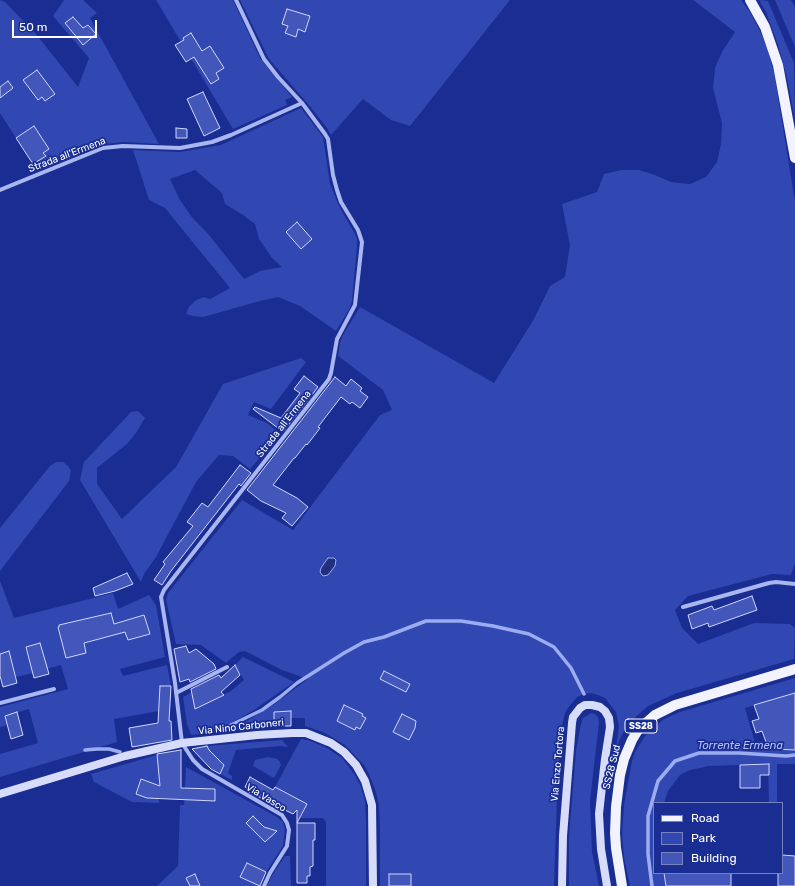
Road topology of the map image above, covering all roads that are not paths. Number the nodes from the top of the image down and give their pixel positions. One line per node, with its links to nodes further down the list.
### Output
1 (236, 0): 3 (street, Strada all'Ermena)
2 (750, 0): 4 (main road)
3 (302, 103): 5 (street, Strada all'Ermena); 11 (street, Strada all'Ermena)
4 (795, 158)
5 (0, 190)
6 (795, 584): 7 (street)
7 (684, 607)
8 (227, 667): 11 (street)
9 (795, 669): 19 (main road, SS28 Sud / SS28)
10 (54, 689): 12 (street)
11 (176, 693): 13 (street, Strada all'Ermena)
12 (0, 703)
13 (182, 744): 14 (main road, Via Nino Carboneri); 15 (street, Via Vasco); 16 (main road, Via Nino Carboneri)
14 (0, 794)
15 (264, 886)
16 (373, 886)
17 (562, 886): 18 (main road, Via Enzo Tortora)
18 (607, 886)
19 (622, 886)

